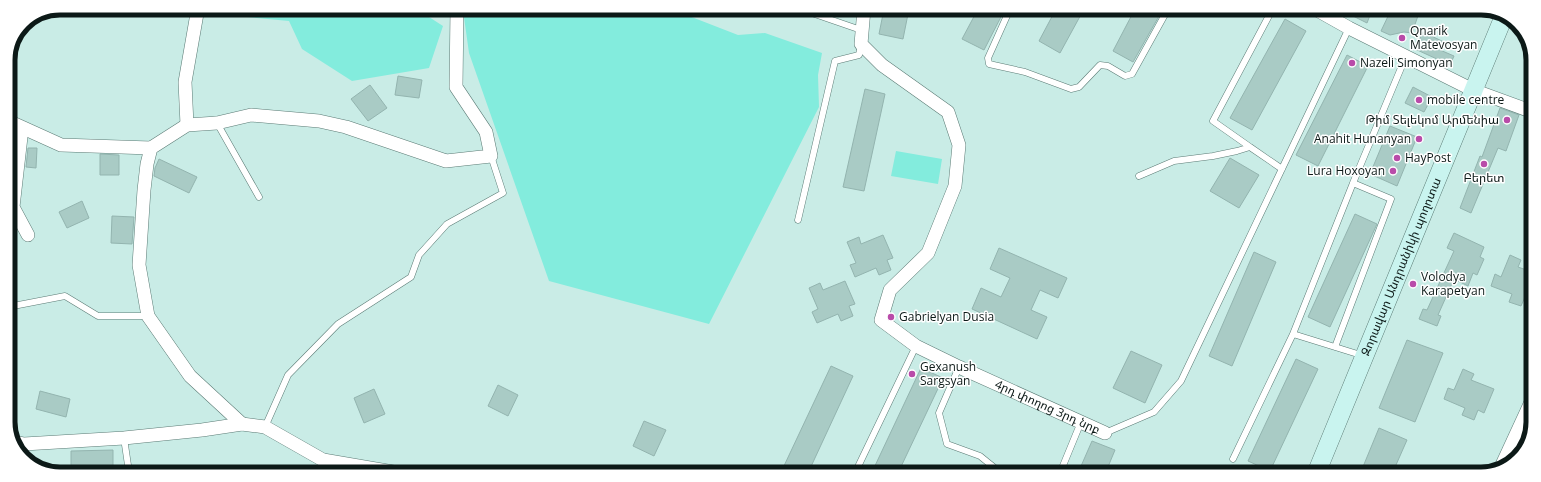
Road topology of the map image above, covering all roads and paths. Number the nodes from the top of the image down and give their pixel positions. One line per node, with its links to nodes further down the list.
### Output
1 (197, 15): 18 (street)
2 (456, 15): 22 (street)
3 (817, 15): 11 (lane)
4 (863, 15): 11 (street)
5 (1007, 15): 6 (lane)
6 (1165, 15)
7 (1269, 15): 20 (lane)
8 (1326, 15): 10 (street)
9 (1502, 21): 14 (main road, Զորավար Անդրանիկի պողոտա)
10 (1349, 28): 13 (street); 23 (lane)
11 (861, 30): 12 (street)
12 (861, 44): 29 (lane); 34 (street, 4րդ փողոց 3րդ նրբ)
13 (1406, 56): 14 (street); 25 (lane)
14 (1473, 90): 15 (street); 36 (main road, Զորավար Անդրանիկի պողոտա)
15 (1526, 109)
16 (217, 123): 18 (street); 22 (street); 27 (lane)
17 (15, 124): 19 (street)
18 (187, 125): 21 (street)
19 (22, 128): 21 (street); 26 (street)
20 (1250, 147): 23 (lane); 24 (lane)
21 (151, 148): 32 (street)
22 (491, 156): 41 (lane)
23 (1282, 169): 42 (lane)
24 (1139, 176)
25 (1353, 183): 33 (lane); 35 (lane)
26 (15, 189)
27 (259, 196)
28 (15, 211): 30 (street)
29 (798, 220)
30 (28, 235)
31 (15, 306): 32 (lane)
32 (148, 316): 40 (street)
33 (1293, 334): 35 (lane); 45 (lane)
34 (916, 346): 37 (street, 4րդ փողոց 3րդ նրբ); 49 (lane)
35 (1335, 347): 36 (lane)
36 (1365, 356): 52 (main road, Զորավար Անդրանիկի պողոտա)
37 (959, 367): 39 (street, 4րդ փողոց 3րդ նրբ); 50 (lane)
38 (1526, 413): 46 (street)
39 (1081, 422): 42 (street, 4րդ փողոց 3րդ նրբ); 51 (lane)
40 (242, 424): 41 (street); 43 (street)
41 (265, 427): 48 (street)
42 (1106, 433)
43 (124, 438): 44 (street); 47 (lane)
44 (21, 443)
45 (1233, 459)
46 (1504, 460)
47 (128, 467)
48 (363, 467)
49 (858, 467)
50 (994, 467)
51 (1063, 467)
52 (1319, 467)

